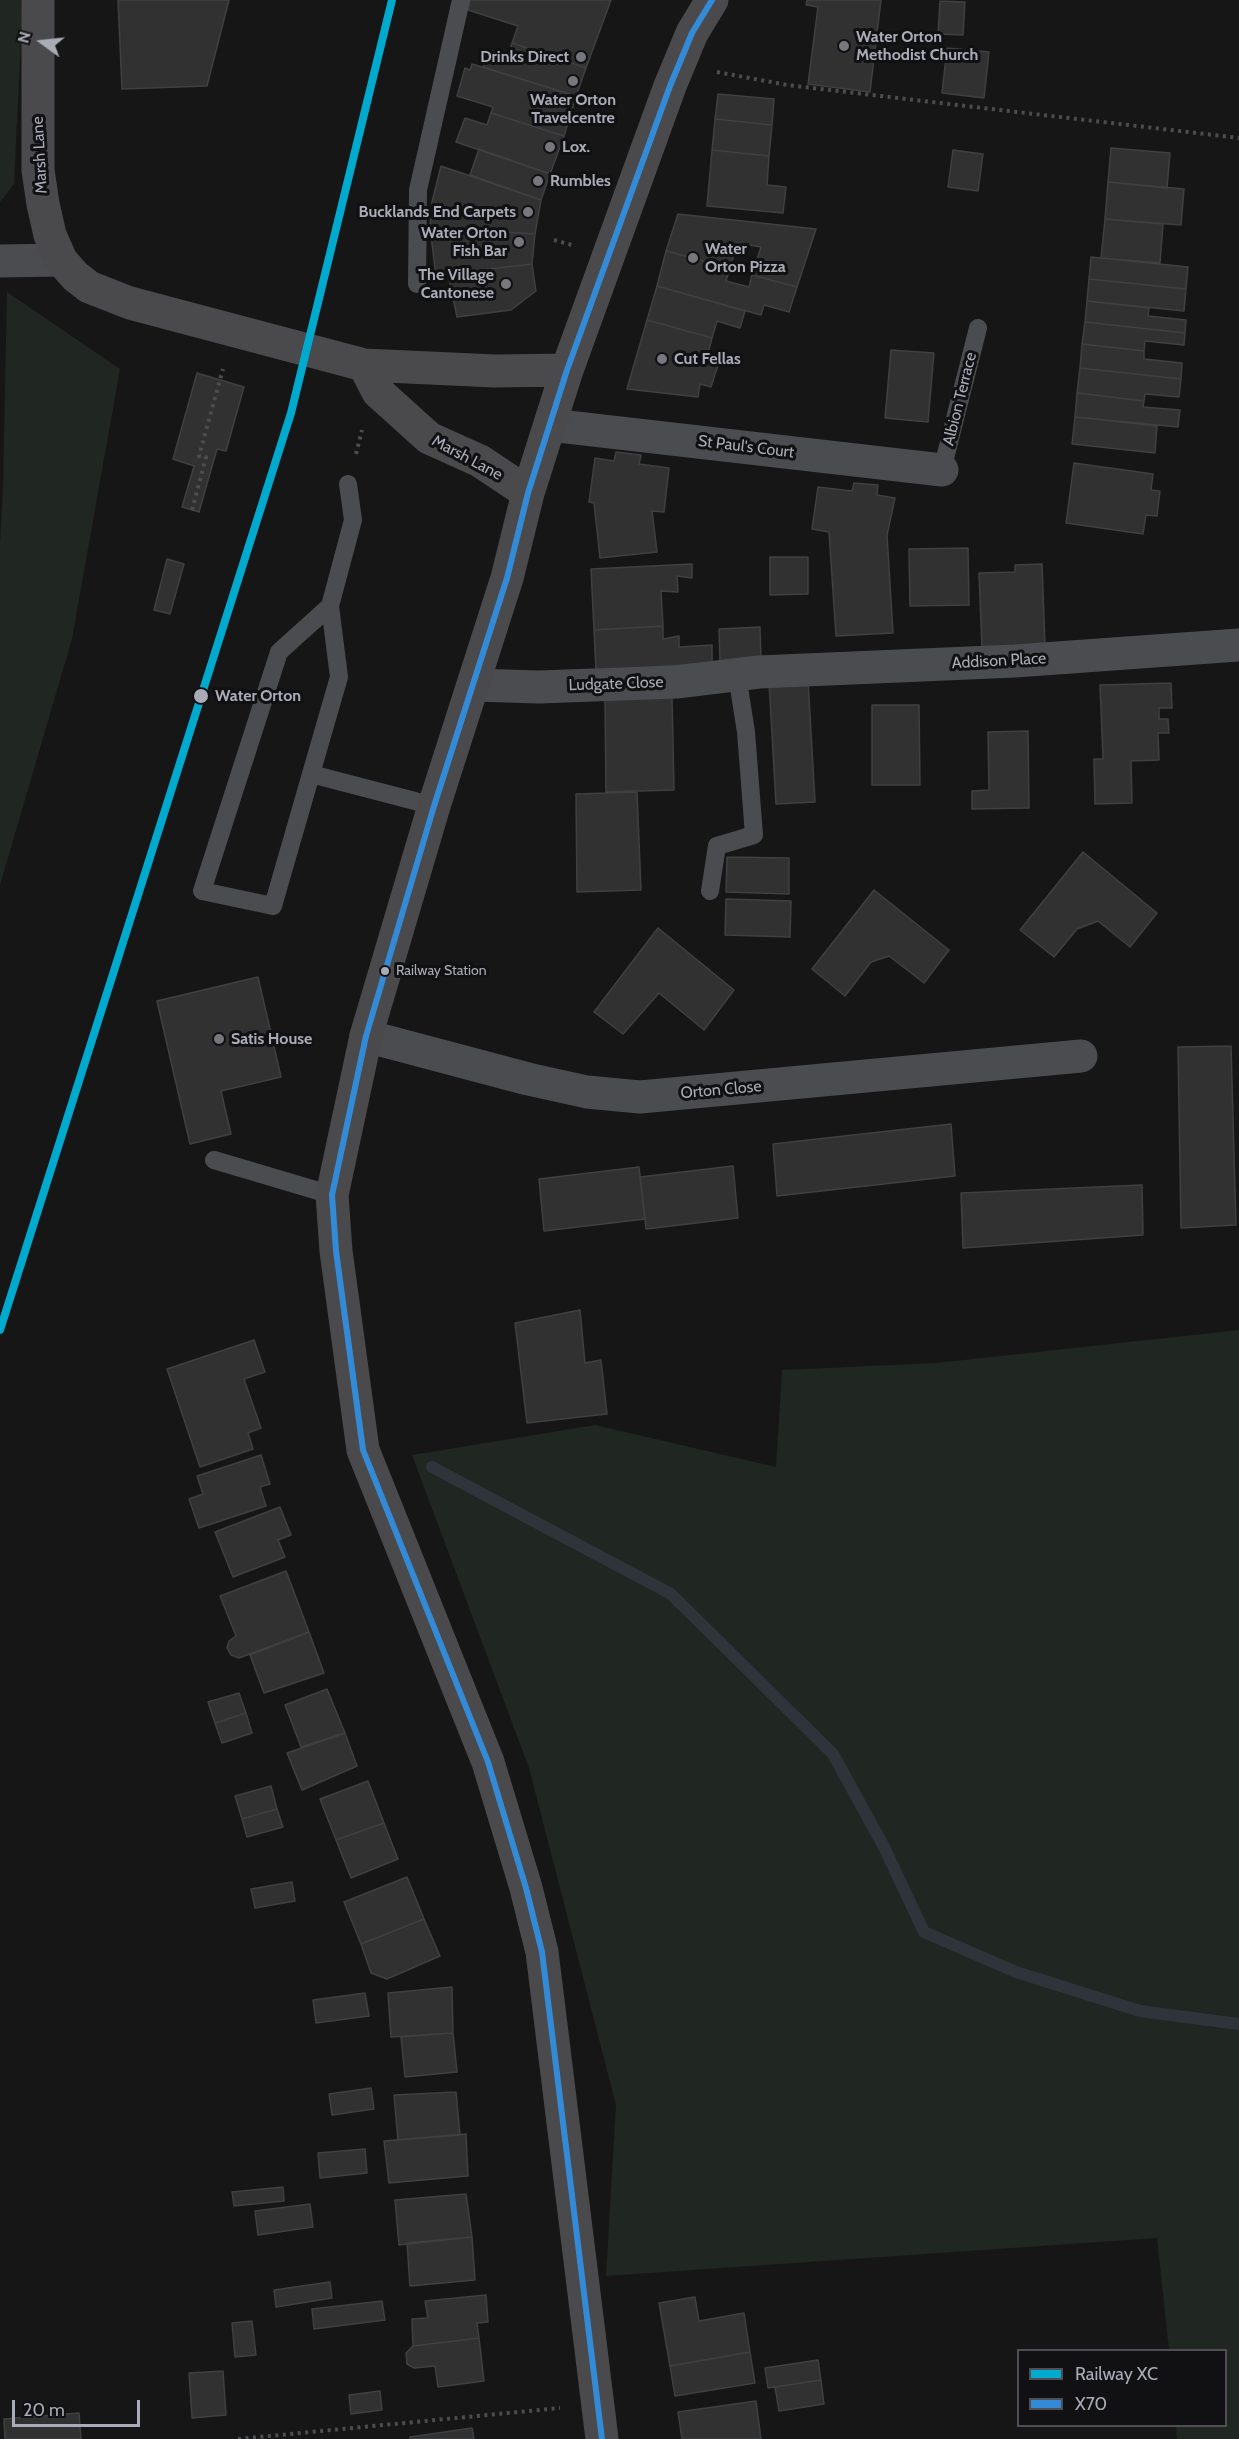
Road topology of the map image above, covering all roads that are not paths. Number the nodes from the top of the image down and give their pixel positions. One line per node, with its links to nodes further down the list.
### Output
1 (38, 0): 4 (main road, Marsh Lane)
2 (461, 0): 6 (lane)
3 (712, 0): 8 (main road)
4 (61, 260): 5 (street); 9 (main road, Marsh Lane)
5 (0, 261)
6 (417, 284)
7 (978, 327): 11 (lane, Albion Terrace)
8 (567, 370): 9 (main road); 10 (main road)
9 (359, 372): 13 (main road, Marsh Lane)
10 (550, 425): 11 (street, St Paul's Court); 13 (main road)
11 (942, 470)
12 (348, 484): 14 (lane)
13 (528, 493): 17 (main road)
14 (330, 606): 18 (lane); 18 (lane)
15 (1239, 645): 16 (street, Addison Place)
16 (748, 674): 17 (street, Ludgate Close); 20 (lane)
17 (474, 685): 19 (main road)
18 (311, 774): 19 (lane)
19 (434, 806): 21 (main road)
20 (710, 891)
21 (366, 1036): 22 (street, Orton Close); 24 (main road)
22 (1082, 1056)
23 (214, 1160): 24 (lane)
24 (332, 1195): 25 (main road)
25 (602, 2439)

